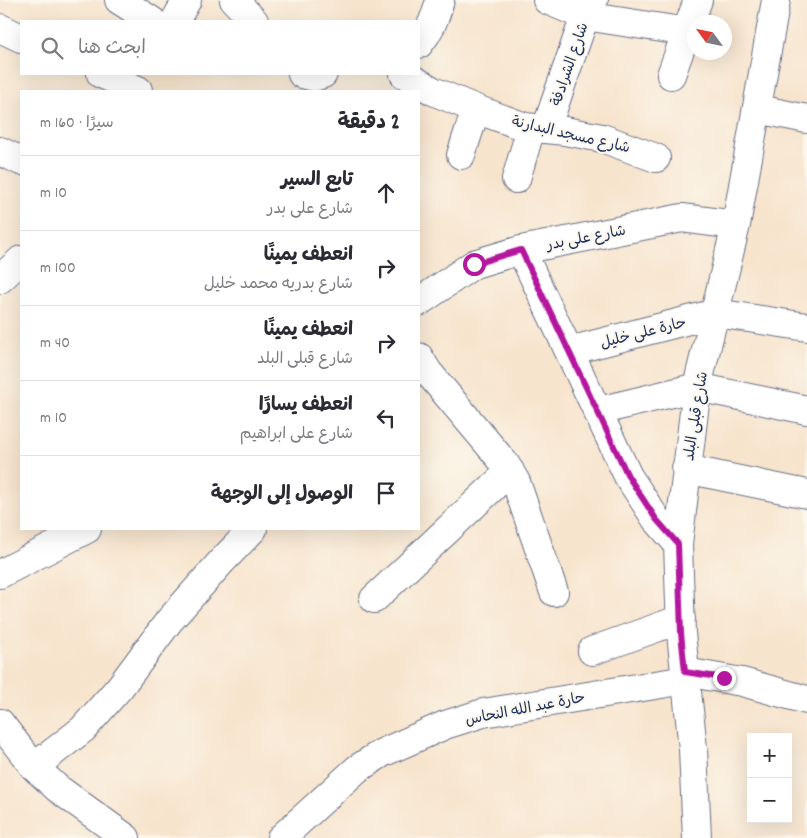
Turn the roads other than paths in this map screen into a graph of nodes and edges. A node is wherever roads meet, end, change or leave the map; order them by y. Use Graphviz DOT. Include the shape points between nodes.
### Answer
graph roads {
  1 [pos="119,0"];
  2 [pos="187,0"];
  3 [pos="234,0"];
  4 [pos="440,0"];
  5 [pos="547,0"];
  6 [pos="698,0"];
  7 [pos="776,0"];
  8 [pos="590,8"];
  9 [pos="694,15"];
  10 [pos="150,20"];
  11 [pos="176,20"];
  12 [pos="253,20"];
  13 [pos="0,28"];
  14 [pos="687,31"];
  15 [pos="20,38"];
  16 [pos="687,39"];
  17 [pos="420,43"];
  18 [pos="105,75"];
  19 [pos="306,75"];
  20 [pos="320,75"];
  21 [pos="406,75"];
  22 [pos="671,75"];
  23 [pos="141,85"];
  24 [pos="476,109"];
  25 [pos="758,109"];
  26 [pos="807,119"];
  27 [pos="538,129"];
  28 [pos="0,150"];
  29 [pos="461,155"];
  30 [pos="656,158"];
  31 [pos="20,160"];
  32 [pos="516,179"];
  33 [pos="736,225"];
  34 [pos="521,250"];
  35 [pos="20,261"];
  36 [pos="0,279"];
  37 [pos="420,301"];
  38 [pos="716,313"];
  39 [pos="807,327"];
  40 [pos="569,351"];
  41 [pos="420,359"];
  42 [pos="697,387"];
  43 [pos="807,410"];
  44 [pos="598,411"];
  45 [pos="686,469"];
  46 [pos="510,471"];
  47 [pos="807,494"];
  48 [pos="85,530"];
  49 [pos="252,530"];
  50 [pos="678,544"];
  51 [pos="0,574"];
  52 [pos="554,592"];
  53 [pos="374,599"];
  54 [pos="680,619"];
  55 [pos="592,652"];
  56 [pos="685,676"];
  57 [pos="807,700"];
  58 [pos="0,723"];
  59 [pos="34,766"];
  60 [pos="126,838"];
  61 [pos="281,838"];
  62 [pos="697,838"];
  1 -- 10 [label="street"];
  2 -- 11 [label="street"];
  3 -- 12 [label="street"];
  4 -- 17 [label="street" via="430,29"];
  5 -- 8 [label="street"];
  6 -- 9 [label="street"];
  7 -- 25 [label="street, شارع قبلى البلد"];
  8 -- 14 [label="street"];
  8 -- 27 [label="street, شارع الشرادفة"];
  13 -- 15 [label="street"];
  16 -- 22 [label="street"];
  18 -- 23 [label="street"];
  19 -- 20 [label="street"];
  21 -- 24 [label="street, شارع مسجد البدارنة" via="433,91"];
  24 -- 27 [label="street, شارع مسجد البدارنة"];
  24 -- 29 [label="street"];
  25 -- 26 [label="street"];
  25 -- 33 [label="street, شارع قبلى البلد"];
  27 -- 30 [label="street, شارع مسجد البدارنة" via="602,138"];
  27 -- 32 [label="street, شارع الشرادفة"];
  28 -- 31 [label="street"];
  33 -- 34 [label="street, شارع على بدر" via="682,218"];
  33 -- 38 [label="street, شارع قبلى البلد"];
  34 -- 37 [label="street, شارع على بدر" via="474,264"];
  34 -- 40 [label="street"];
  35 -- 36 [label="street"];
  38 -- 39 [label="street"];
  38 -- 40 [label="street, حارة على خليل"];
  38 -- 42 [label="street, شارع قبلى البلد"];
  40 -- 44 [label="street"];
  41 -- 46 [label="street"];
  42 -- 43 [label="street"];
  42 -- 44 [label="street"];
  42 -- 45 [label="street, شارع قبلى البلد"];
  44 -- 50 [label="street" via="628,476 656,519"];
  45 -- 47 [label="street"];
  45 -- 50 [label="street, شارع قبلى البلد"];
  46 -- 52 [label="street"];
  46 -- 53 [label="street"];
  48 -- 51 [label="street"];
  49 -- 59 [label="street" via="169,621 120,687 83,728"];
  50 -- 54 [label="street, شارع قبلى البلد"];
  54 -- 55 [label="street"];
  54 -- 56 [label="street, شارع قبلى البلد"];
  56 -- 57 [label="street, حارة عبد الله النحاس" via="742,682"];
  56 -- 61 [label="street, حارة عبد الله النحاس" via="445,724 382,753 357,769"];
  56 -- 62 [label="street, شارع قبلى البلد" via="693,749"];
  58 -- 59 [label="street"];
  59 -- 60 [label="street" via="57,788"];
}
